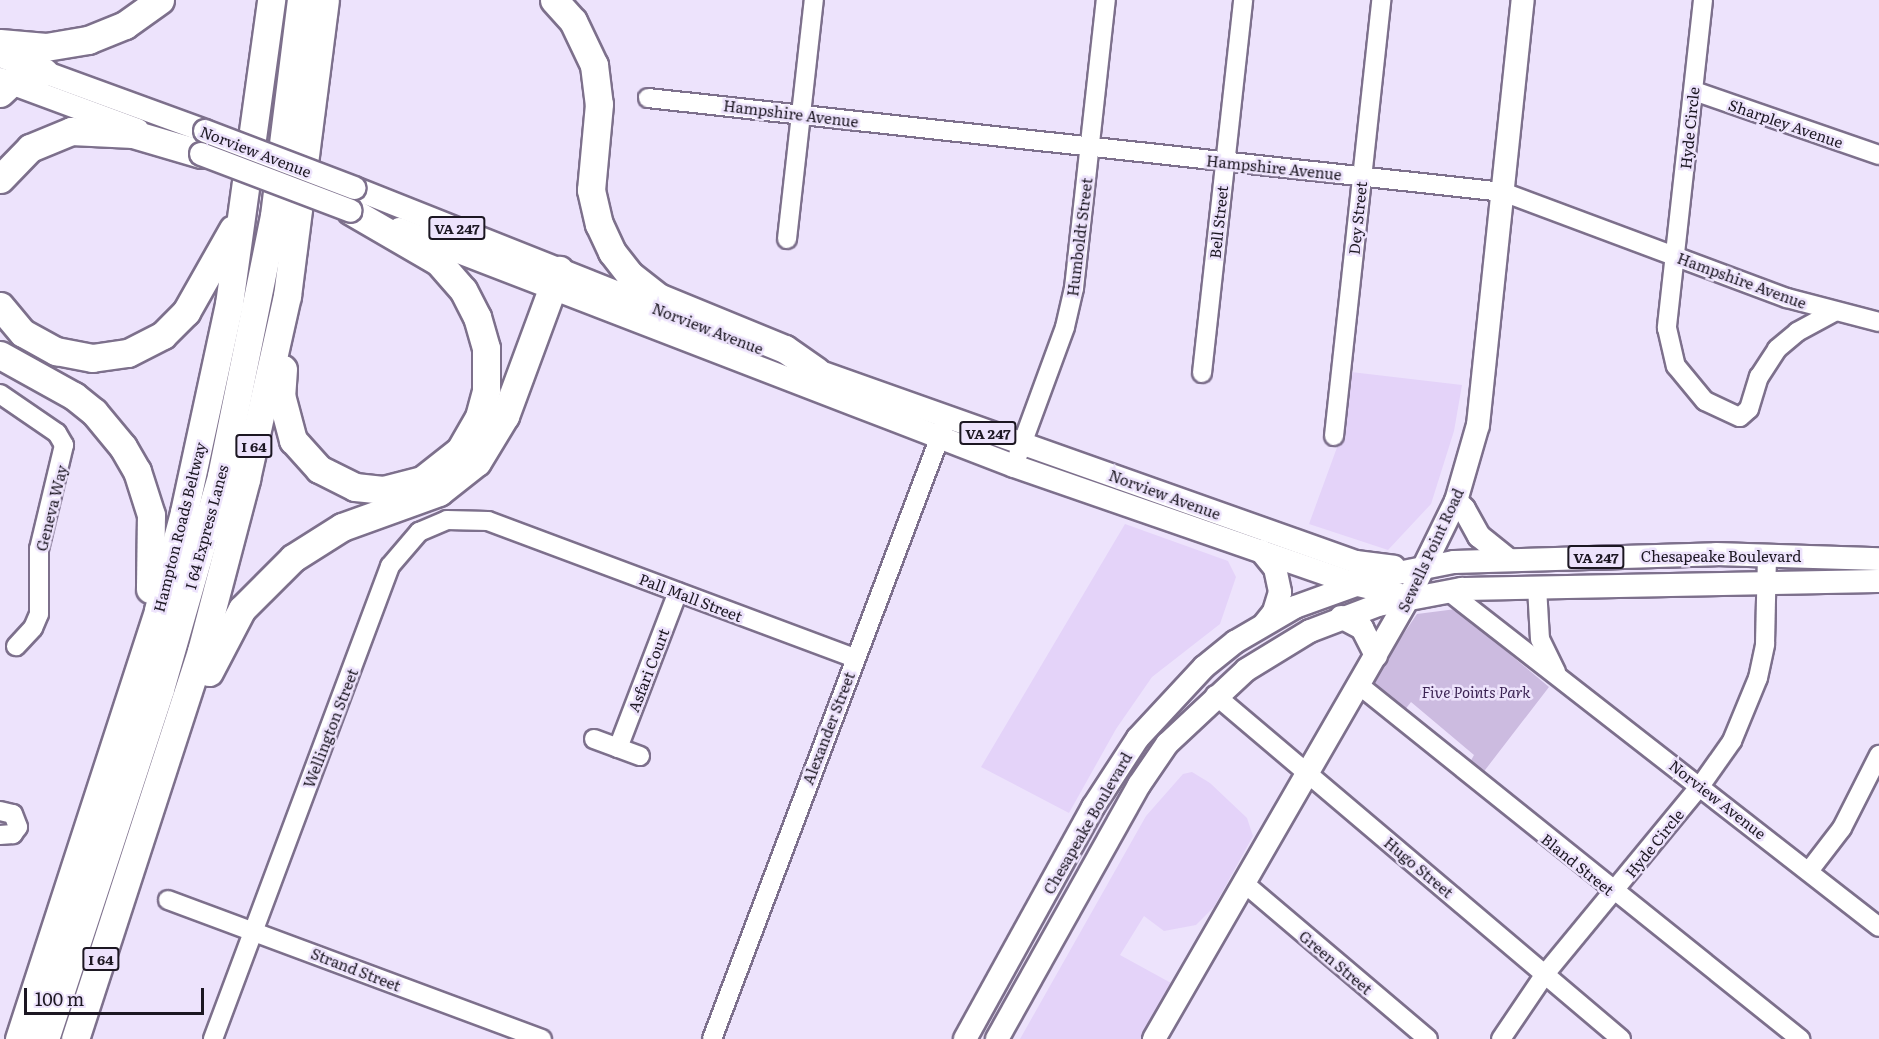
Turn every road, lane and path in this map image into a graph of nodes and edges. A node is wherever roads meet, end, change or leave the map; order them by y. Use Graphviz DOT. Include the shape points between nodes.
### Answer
graph roads {
  1 [pos="160,0"];
  2 [pos="272,0"];
  3 [pos="301,0"];
  4 [pos="325,0"];
  5 [pos="554,0"];
  6 [pos="814,0"];
  7 [pos="1106,0"];
  8 [pos="1243,0"];
  9 [pos="1381,0"];
  10 [pos="1523,0"];
  11 [pos="1703,0"];
  12 [pos="0,43"];
  13 [pos="0,56"];
  14 [pos="44,72"];
  15 [pos="3,85"];
  16 [pos="1694,91"];
  17 [pos="648,98"];
  18 [pos="801,114"];
  19 [pos="203,143"];
  20 [pos="1089,146"];
  21 [pos="1879,155"];
  22 [pos="1225,161"];
  23 [pos="1361,177"];
  24 [pos="0,179"];
  25 [pos="1503,192"];
  26 [pos="352,199"];
  27 [pos="246,204"];
  28 [pos="787,239"];
  29 [pos="1675,256"];
  30 [pos="556,279"];
  31 [pos="287,296"];
  32 [pos="0,306"];
  33 [pos="1834,312"];
  34 [pos="1879,322"];
  35 [pos="0,355"];
  36 [pos="816,371"];
  37 [pos="1202,373"];
  38 [pos="0,394"];
  39 [pos="943,428"];
  40 [pos="1334,436"];
  41 [pos="1018,455"];
  42 [pos="1456,501"];
  43 [pos="528,536"];
  44 [pos="1879,548"];
  45 [pos="1261,551"];
  46 [pos="1767,555"];
  47 [pos="1805,556"];
  48 [pos="1879,558"];
  49 [pos="1509,560"];
  50 [pos="1425,565"];
  51 [pos="1879,581"];
  52 [pos="1768,583"];
  53 [pos="1354,584"];
  54 [pos="1538,587"];
  55 [pos="1448,591"];
  56 [pos="678,592"];
  57 [pos="1410,597"];
  58 [pos="1341,617"];
  59 [pos="1264,624"];
  60 [pos="15,646"];
  61 [pos="144,656"];
  62 [pos="1376,656"];
  63 [pos="854,658"];
  64 [pos="1556,672"];
  65 [pos="1359,685"];
  66 [pos="1215,695"];
  67 [pos="594,739"];
  68 [pos="618,748"];
  69 [pos="1879,755"];
  70 [pos="640,756"];
  71 [pos="1114,772"];
  72 [pos="1307,774"];
  73 [pos="1138,785"];
  74 [pos="1701,785"];
  75 [pos="0,811"];
  76 [pos="0,835"];
  77 [pos="1809,871"];
  78 [pos="127,880"];
  79 [pos="1244,883"];
  80 [pos="1614,892"];
  81 [pos="168,900"];
  82 [pos="1879,927"];
  83 [pos="254,930"];
  84 [pos="1545,974"];
  85 [pos="20,1039"];
  86 [pos="45,1039"];
  87 [pos="75,1039"];
  88 [pos="213,1039"];
  89 [pos="542,1039"];
  90 [pos="712,1039"];
  91 [pos="965,1039"];
  92 [pos="998,1039"];
  93 [pos="1154,1039"];
  94 [pos="1428,1039"];
  95 [pos="1501,1039"];
  96 [pos="1622,1039"];
  97 [pos="1800,1039"];
  1 -- 12 [label="highway" via="125,25 88,40 46,46"];
  2 -- 27 [label="highway, Hampton Roads Beltway"];
  3 -- 86 [label="highway, I 64 Express Lanes" via="274,216 221,476 160,689"];
  4 -- 31 [label="highway, I 64"];
  5 -- 36 [label="highway" via="573,21 594,64 599,104 591,190 599,224 612,252 630,275 658,297 785,349"];
  6 -- 18 [label="street"];
  7 -- 20 [label="street, Humboldt Street"];
  8 -- 22 [label="street, Bell Street"];
  9 -- 23 [label="street, Dey Street"];
  10 -- 25 [label="main road, Sewells Point Road"];
  11 -- 16 [label="street, Hyde Circle"];
  13 -- 14 [label="main road, Norview Avenue / VA 247"];
  14 -- 15 [label="highway"];
  14 -- 19 [label="main road, Norview Avenue / VA 247"];
  15 -- 19 [label="main road, Norview Avenue / VA 247"];
  16 -- 21 [label="street, Sharpley Avenue"];
  16 -- 29 [label="street, Hyde Circle"];
  17 -- 18 [label="street, Hampshire Avenue"];
  18 -- 20 [label="street, Hampshire Avenue"];
  18 -- 28 [label="street"];
  19 -- 24 [label="highway" via="71,131 30,148"];
  19 -- 26 [label="main road, Norview Avenue / VA 247, bridge"];
  20 -- 22 [label="street, Hampshire Avenue"];
  20 -- 41 [label="street, Humboldt Street" via="1068,315"];
  22 -- 23 [label="street, Hampshire Avenue"];
  22 -- 37 [label="street, Bell Street"];
  23 -- 25 [label="street, Hampshire Avenue"];
  23 -- 40 [label="street, Dey Street"];
  25 -- 29 [label="street, Hampshire Avenue"];
  25 -- 42 [label="main road, Sewells Point Road" via="1478,425"];
  26 -- 30 [label="main road, Norview Avenue / VA 247"];
  26 -- 31 [label="highway" via="439,262 455,277 477,316 486,348 486,390 473,429 452,459 422,480 382,490 341,483 309,461 287,428 280,395 286,353"];
  27 -- 32 [label="highway" via="186,312 162,334 128,353 92,358 56,351 23,333"];
  27 -- 61 [label="highway, Hampton Roads Beltway" via="211,397"];
  29 -- 33 [label="street, Hampshire Avenue"];
  29 -- 33 [label="street, Hyde Circle" via="1667,328 1676,366 1705,401 1734,417 1749,409 1759,377 1777,349 1797,332"];
  30 -- 36 [label="main road, Norview Avenue / VA 247"];
  30 -- 39 [label="main road, Norview Avenue / VA 247"];
  30 -- 78 [label="highway" via="505,416 487,448 467,472 439,492 362,519 316,542 278,571 242,609 217,652 179,760"];
  31 -- 78 [label="highway, I 64" via="223,573"];
  33 -- 34 [label="street, Hampshire Avenue"];
  35 -- 61 [label="highway" via="94,412 123,447 136,471 153,524"];
  36 -- 39 [label="main road, Norview Avenue / VA 247"];
  38 -- 60 [label="street, Geneva Way" via="57,433 64,445 39,549 39,614 33,628"];
  39 -- 41 [label="main road, Norview Avenue / VA 247"];
  39 -- 63 [label="street, Alexander Street"];
  41 -- 45 [label="main road, Norview Avenue / VA 247"];
  41 -- 50 [label="main road, Norview Avenue / VA 247" via="1356,562 1376,567"];
  42 -- 49 [label="main road" via="1479,536"];
  42 -- 50 [label="main road, Sewells Point Road"];
  43 -- 56 [label="street, Pall Mall Street"];
  43 -- 83 [label="street, Wellington Street" via="488,521 447,520 419,532 398,553"];
  44 -- 47 [label="street"];
  45 -- 53 [label="main road, Norview Avenue / VA 247"];
  45 -- 59 [label="main road" via="1275,568 1280,592 1274,612"];
  46 -- 47 [label="main road, Chesapeake Boulevard / VA 247"];
  46 -- 49 [label="main road, Chesapeake Boulevard / VA 247"];
  46 -- 52 [label="street, Hyde Circle"];
  47 -- 48 [label="main road, Chesapeake Boulevard / VA 247"];
  49 -- 50 [label="main road, Chesapeake Boulevard / VA 247"];
  50 -- 53 [label="main road, Chesapeake Boulevard"];
  50 -- 57 [label="main road, Sewells Point Road"];
  51 -- 52 [label="main road, Chesapeake Boulevard / VA 247"];
  52 -- 54 [label="main road, Chesapeake Boulevard / VA 247"];
  52 -- 74 [label="street, Hyde Circle" via="1767,624 1758,678 1732,741"];
  53 -- 57 [label="main road, Norview Avenue / VA 247"];
  53 -- 59 [label="main road, Chesapeake Boulevard"];
  54 -- 55 [label="main road, Chesapeake Boulevard / VA 247"];
  54 -- 64 [label="street, Norview Avenue" via="1540,639"];
  55 -- 57 [label="main road, Chesapeake Boulevard / VA 247"];
  55 -- 64 [label="street, Norview Avenue" via="1537,662"];
  56 -- 63 [label="street, Pall Mall Street"];
  56 -- 68 [label="street, Asfari Court"];
  57 -- 58 [label="main road, Chesapeake Boulevard"];
  57 -- 62 [label="main road, Sewells Point Road"];
  58 -- 62 [label="main road" via="1362,628"];
  58 -- 66 [label="main road, Chesapeake Boulevard" via="1274,650"];
  59 -- 71 [label="main road, Chesapeake Boulevard" via="1185,684"];
  61 -- 85 [label="highway, Hampton Roads Beltway"];
  62 -- 65 [label="main road, Sewells Point Road"];
  63 -- 90 [label="street, Alexander Street"];
  64 -- 74 [label="street, Norview Avenue"];
  65 -- 72 [label="main road, Sewells Point Road"];
  65 -- 80 [label="street, Bland Street"];
  66 -- 72 [label="street, Hugo Street"];
  66 -- 73 [label="main road, Chesapeake Boulevard" via="1167,744"];
  67 -- 68 [label="street"];
  68 -- 70 [label="street"];
  69 -- 77 [label="street" via="1842,828"];
  71 -- 73 [label="main road"];
  71 -- 91 [label="main road, Chesapeake Boulevard"];
  72 -- 79 [label="main road, Sewells Point Road"];
  72 -- 84 [label="street, Hugo Street"];
  73 -- 92 [label="main road, Chesapeake Boulevard"];
  74 -- 77 [label="street, Norview Avenue"];
  74 -- 80 [label="street, Hyde Circle"];
  75 -- 76 [label="street" via="13,814 18,827 13,834"];
  77 -- 82 [label="street, Norview Avenue"];
  78 -- 87 [label="highway, I 64"];
  79 -- 93 [label="main road, Sewells Point Road"];
  79 -- 94 [label="street, Green Street"];
  80 -- 84 [label="street, Hyde Circle"];
  80 -- 97 [label="street, Bland Street"];
  81 -- 83 [label="street, Strand Street"];
  83 -- 88 [label="street, Wellington Street"];
  83 -- 89 [label="street, Strand Street"];
  84 -- 95 [label="street, Hyde Circle"];
  84 -- 96 [label="street, Hugo Street"];
}
